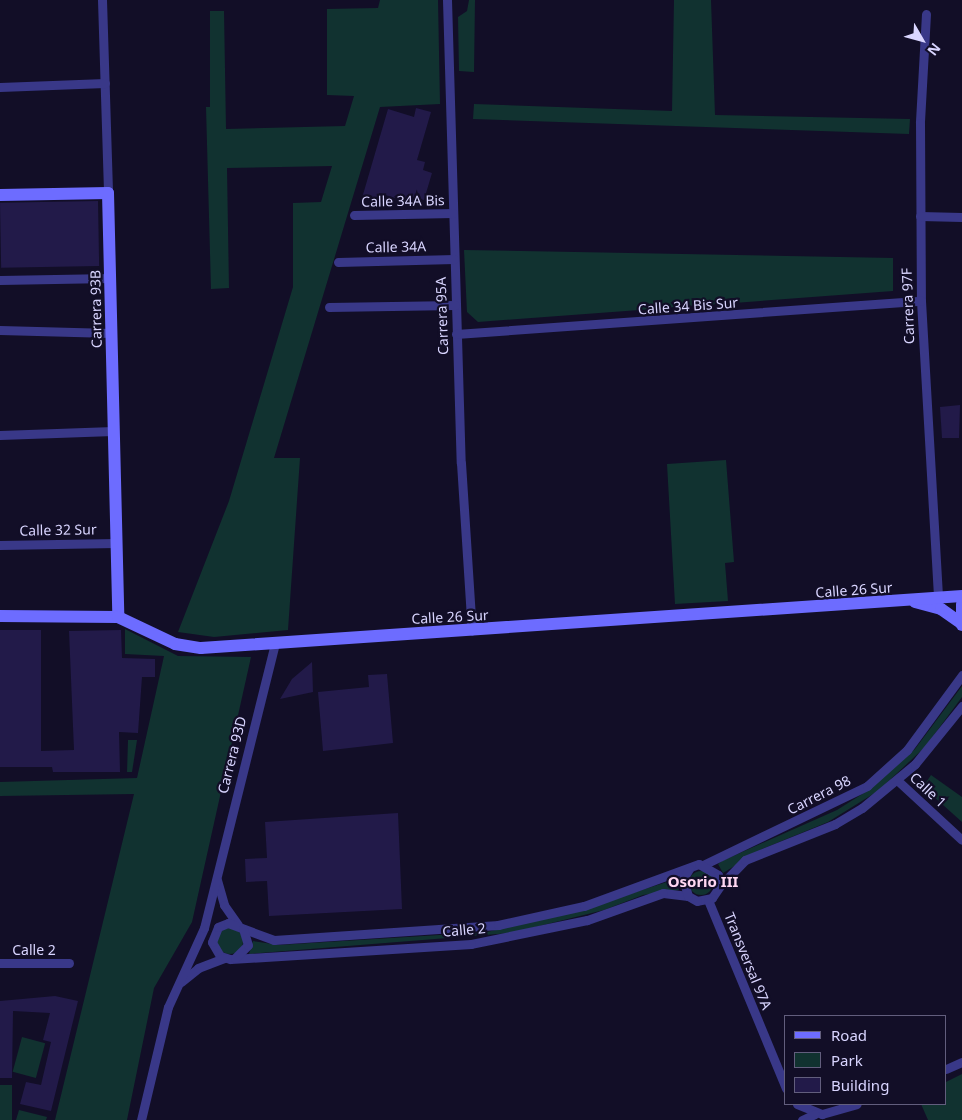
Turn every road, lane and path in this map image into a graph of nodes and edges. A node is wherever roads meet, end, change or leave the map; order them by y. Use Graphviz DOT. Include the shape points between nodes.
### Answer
graph roads {
  1 [pos="102,0"];
  2 [pos="447,0"];
  3 [pos="926,14"];
  4 [pos="105,83"];
  5 [pos="0,86"];
  6 [pos="108,193"];
  7 [pos="0,196"];
  8 [pos="453,213"];
  9 [pos="354,215"];
  10 [pos="920,216"];
  11 [pos="962,217"];
  12 [pos="454,259"];
  13 [pos="338,262"];
  14 [pos="110,278"];
  15 [pos="0,280"];
  16 [pos="921,301"];
  17 [pos="455,305"];
  18 [pos="329,308"];
  19 [pos="0,330"];
  20 [pos="111,333"];
  21 [pos="456,334"];
  22 [pos="114,431"];
  23 [pos="0,435"];
  24 [pos="116,543"];
  25 [pos="0,545"];
  26 [pos="938,596"];
  27 [pos="962,596"];
  28 [pos="908,601"];
  29 [pos="962,604"];
  30 [pos="0,616"];
  31 [pos="118,617"];
  32 [pos="962,624"];
  33 [pos="472,631"];
  34 [pos="275,643"];
  35 [pos="962,675"];
  36 [pos="962,706"];
  37 [pos="897,780"];
  38 [pos="962,840"];
  39 [pos="706,864"];
  40 [pos="689,869"];
  41 [pos="216,875"];
  42 [pos="720,886"];
  43 [pos="688,896"];
  44 [pos="708,900"];
  45 [pos="206,918"];
  46 [pos="240,926"];
  47 [pos="218,927"];
  48 [pos="208,934"];
  49 [pos="199,942"];
  50 [pos="213,947"];
  51 [pos="224,958"];
  52 [pos="235,958"];
  53 [pos="0,963"];
  54 [pos="69,963"];
  55 [pos="177,986"];
  56 [pos="962,1062"];
  57 [pos="947,1069"];
  58 [pos="784,1083"];
  59 [pos="853,1105"];
  60 [pos="800,1107"];
  61 [pos="815,1114"];
  62 [pos="141,1120"];
  63 [pos="802,1120"];
  1 -- 4 [label="street, Carrera 93B"];
  2 -- 8 [label="street, Carrera 95A"];
  3 -- 10 [label="street, Carrera 97F"];
  4 -- 5 [label="street"];
  4 -- 6 [label="street, Carrera 93B"];
  6 -- 7 [label="street"];
  6 -- 14 [label="street, Carrera 93B"];
  8 -- 9 [label="street, Calle 34A Bis"];
  8 -- 12 [label="street, Carrera 95A"];
  10 -- 11 [label="street"];
  10 -- 16 [label="street, Carrera 97F"];
  12 -- 13 [label="street, Calle 34A"];
  12 -- 17 [label="street, Carrera 95A"];
  14 -- 15 [label="street"];
  14 -- 20 [label="street, Carrera 93B"];
  16 -- 21 [label="street, Calle 34 Bis Sur"];
  16 -- 26 [label="street, Carrera 97F"];
  17 -- 18 [label="street"];
  17 -- 21 [label="street, Carrera 95A"];
  19 -- 20 [label="street"];
  20 -- 22 [label="street, Carrera 93B"];
  21 -- 33 [label="street, Carrera 95A"];
  22 -- 23 [label="street"];
  22 -- 24 [label="street, Carrera 93B"];
  24 -- 25 [label="street, Calle 32 Sur"];
  24 -- 31 [label="street, Carrera 93B"];
  26 -- 27 [label="street, Calle 26 Sur"];
  26 -- 28 [label="street, Calle 26 Sur"];
  28 -- 32 [label="street, Calle 26 Sur" via="941,609"];
  28 -- 33 [label="street, Calle 26 Sur"];
  29 -- 32 [label="street"];
  30 -- 31 [label="street, Calle 26 Sur"];
  31 -- 34 [label="street, Calle 26 Sur" via="183,647"];
  33 -- 34 [label="street, Calle 26 Sur"];
  34 -- 41 [label="street, Carrera 93D"];
  35 -- 39 [label="street, Carrera 98" via="907,750 867,786"];
  36 -- 37 [label="street"];
  37 -- 38 [label="street, Calle 1"];
  37 -- 42 [label="street" via="835,824 745,860"];
  39 -- 40 [label="street"];
  39 -- 42 [label="street" via="718,875"];
  40 -- 43 [label="street" via="682,885"];
  40 -- 46 [label="street, Calle 2" via="584,906 475,929 274,940"];
  41 -- 45 [label="street, Carrera 93D"];
  41 -- 46 [label="street, Carrera 93D" via="224,906"];
  42 -- 44 [label="street"];
  43 -- 44 [label="street"];
  43 -- 52 [label="street, Calle 2" via="663,893 588,920 495,941"];
  44 -- 58 [label="street, Transversal 97A"];
  45 -- 48 [label="street, Carrera 93D"];
  45 -- 49 [label="street, Carrera 93D"];
  46 -- 47 [label="street"];
  46 -- 52 [label="street" via="248,945"];
  47 -- 48 [label="street, Carrera 93D"];
  47 -- 50 [label="street"];
  48 -- 49 [label="street, Carrera 93D"];
  48 -- 50 [label="street, Carrera 93D"];
  49 -- 55 [label="street, Carrera 93D"];
  50 -- 51 [label="street"];
  51 -- 52 [label="street"];
  51 -- 55 [label="street, Carrera 93D" via="198,968"];
  53 -- 54 [label="street, Calle 2"];
  55 -- 62 [label="street, Carrera 93D" via="168,1007"];
  56 -- 57 [label="street"];
  59 -- 61 [label="street"];
  60 -- 61 [label="street"];
  61 -- 63 [label="street"];
}
